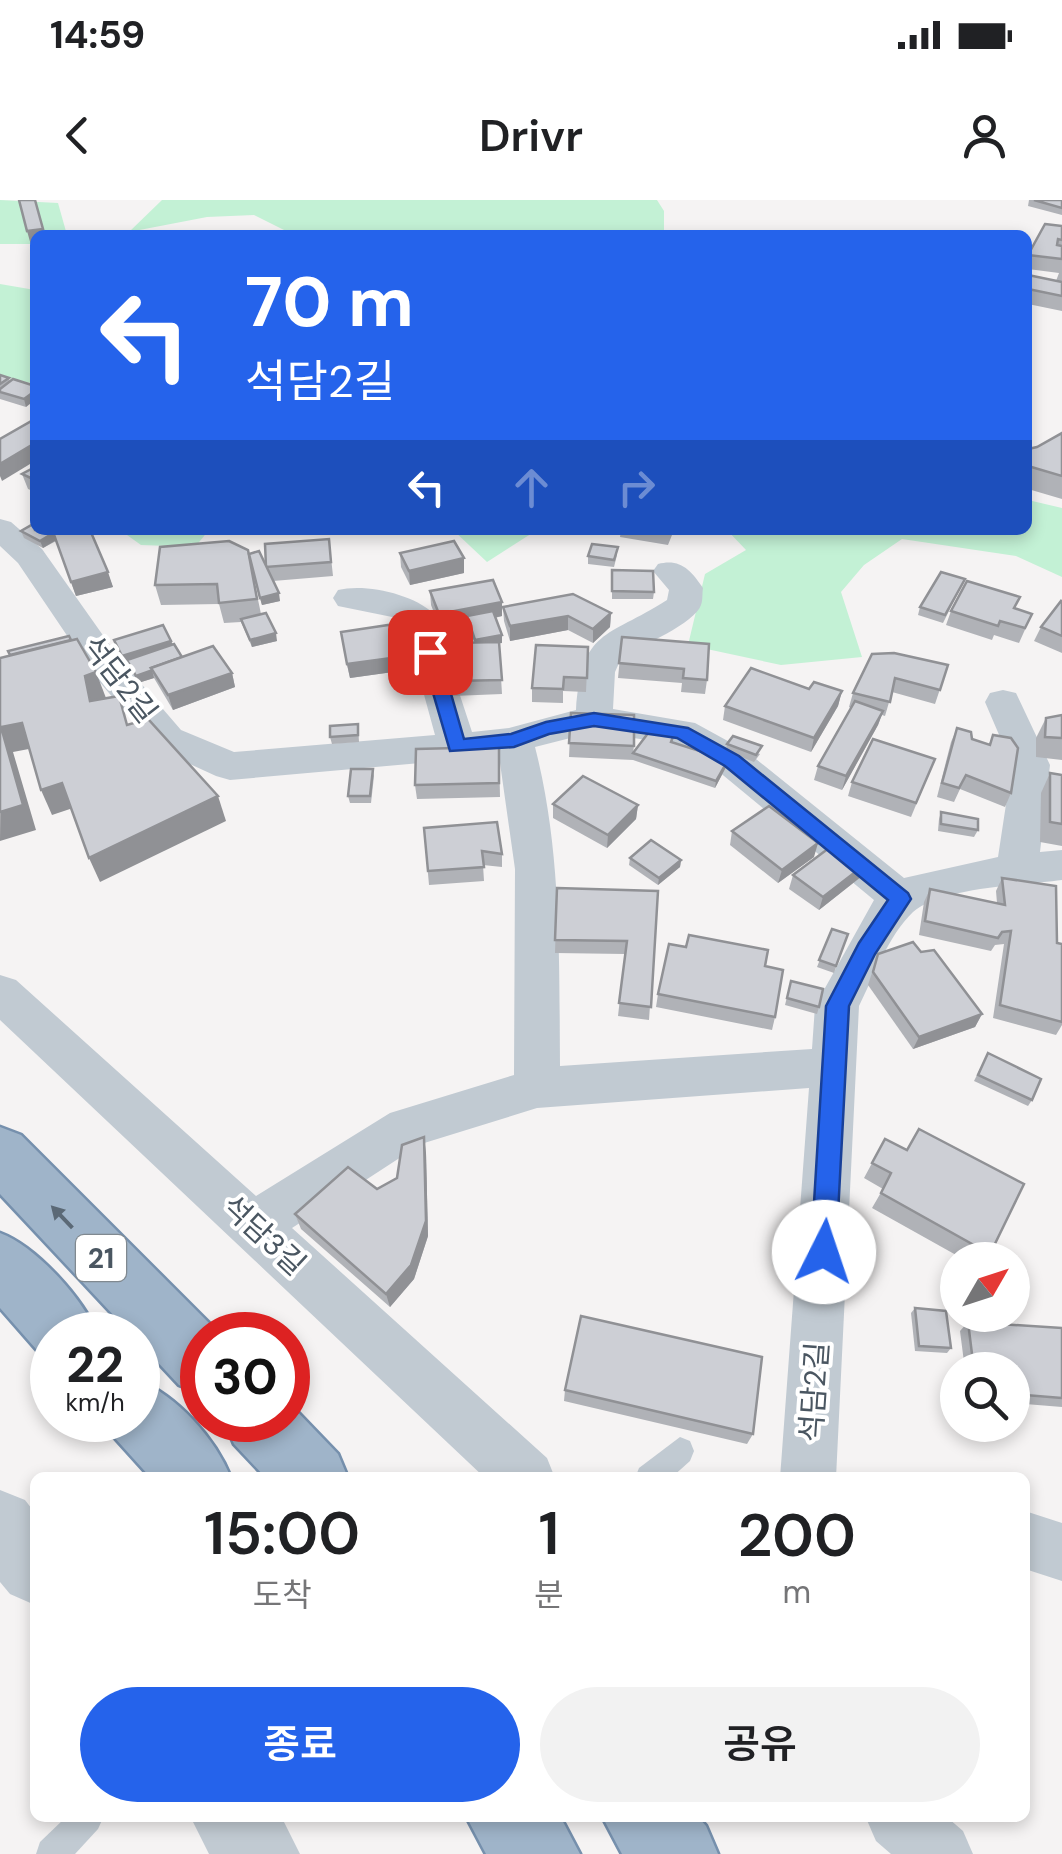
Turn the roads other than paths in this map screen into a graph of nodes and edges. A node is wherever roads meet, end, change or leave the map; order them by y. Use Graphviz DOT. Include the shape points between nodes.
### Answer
graph roads {
  1 [pos="0,529"];
  2 [pos="670,571"];
  3 [pos="350,598"];
  4 [pos="1004,702"];
  5 [pos="594,719"];
  6 [pos="514,740"];
  7 [pos="457,746"];
  8 [pos="1040,867"];
  9 [pos="900,899"];
  10 [pos="0,993"];
  11 [pos="836,1067"];
  12 [pos="537,1088"];
  13 [pos="0,1153"];
  14 [pos="254,1226"];
  15 [pos="0,1262"];
  16 [pos="45,1312"];
  17 [pos="180,1339"];
  18 [pos="160,1438"];
  19 [pos="279,1442"];
  20 [pos="680,1451"];
  21 [pos="191,1472"];
  22 [pos="308,1472"];
  23 [pos="520,1472"];
  24 [pos="656,1472"];
  25 [pos="814,1472"];
  26 [pos="0,1525"];
  27 [pos="1030,1542"];
  28 [pos="1062,1552"];
  29 [pos="30,1564"];
  30 [pos="83,1822"];
  31 [pos="234,1822"];
  32 [pos="511,1822"];
  33 [pos="647,1822"];
  34 [pos="904,1822"];
  35 [pos="52,1854"];
  36 [pos="260,1854"];
  37 [pos="540,1854"];
  38 [pos="678,1854"];
  39 [pos="940,1854"];
  1 -- 7 [label="street, 석담2길" via="30,556 106,666 168,739 230,766"];
  2 -- 5 [label="street" via="686,588 684,605 610,647 597,672"];
  3 -- 7 [label="street" via="408,609 421,621"];
  4 -- 8 [label="street" via="1031,765"];
  5 -- 6 [label="street, 석담2길"];
  5 -- 9 [label="street, 석담2길" via="682,732 732,761"];
  6 -- 7 [label="street, 석담2길"];
  6 -- 12 [label="street" via="526,783 535,895"];
  8 -- 9 [label="street" via="959,880"];
  9 -- 11 [label="street, 석담2길" via="838,1006"];
  10 -- 14 [label="street, 석담3길"];
  11 -- 12 [label="street"];
  11 -- 25 [label="street, 석담2길"];
  12 -- 14 [label="street" via="407,1128"];
  17 -- 13 [label="highway, 21, one-way"];
  14 -- 23 [label="street, 석담3길"];
  15 -- 16 [label="highway, 21"];
  18 -- 21 [label="highway"];
  19 -- 22 [label="highway"];
  20 -- 24 [label="lane"];
  26 -- 29 [label="street"];
  27 -- 28 [label="street"];
  30 -- 35 [label="lane"];
  31 -- 36 [label="street"];
  32 -- 37 [label="highway"];
  33 -- 38 [label="highway"];
  34 -- 39 [label="street"];
}
